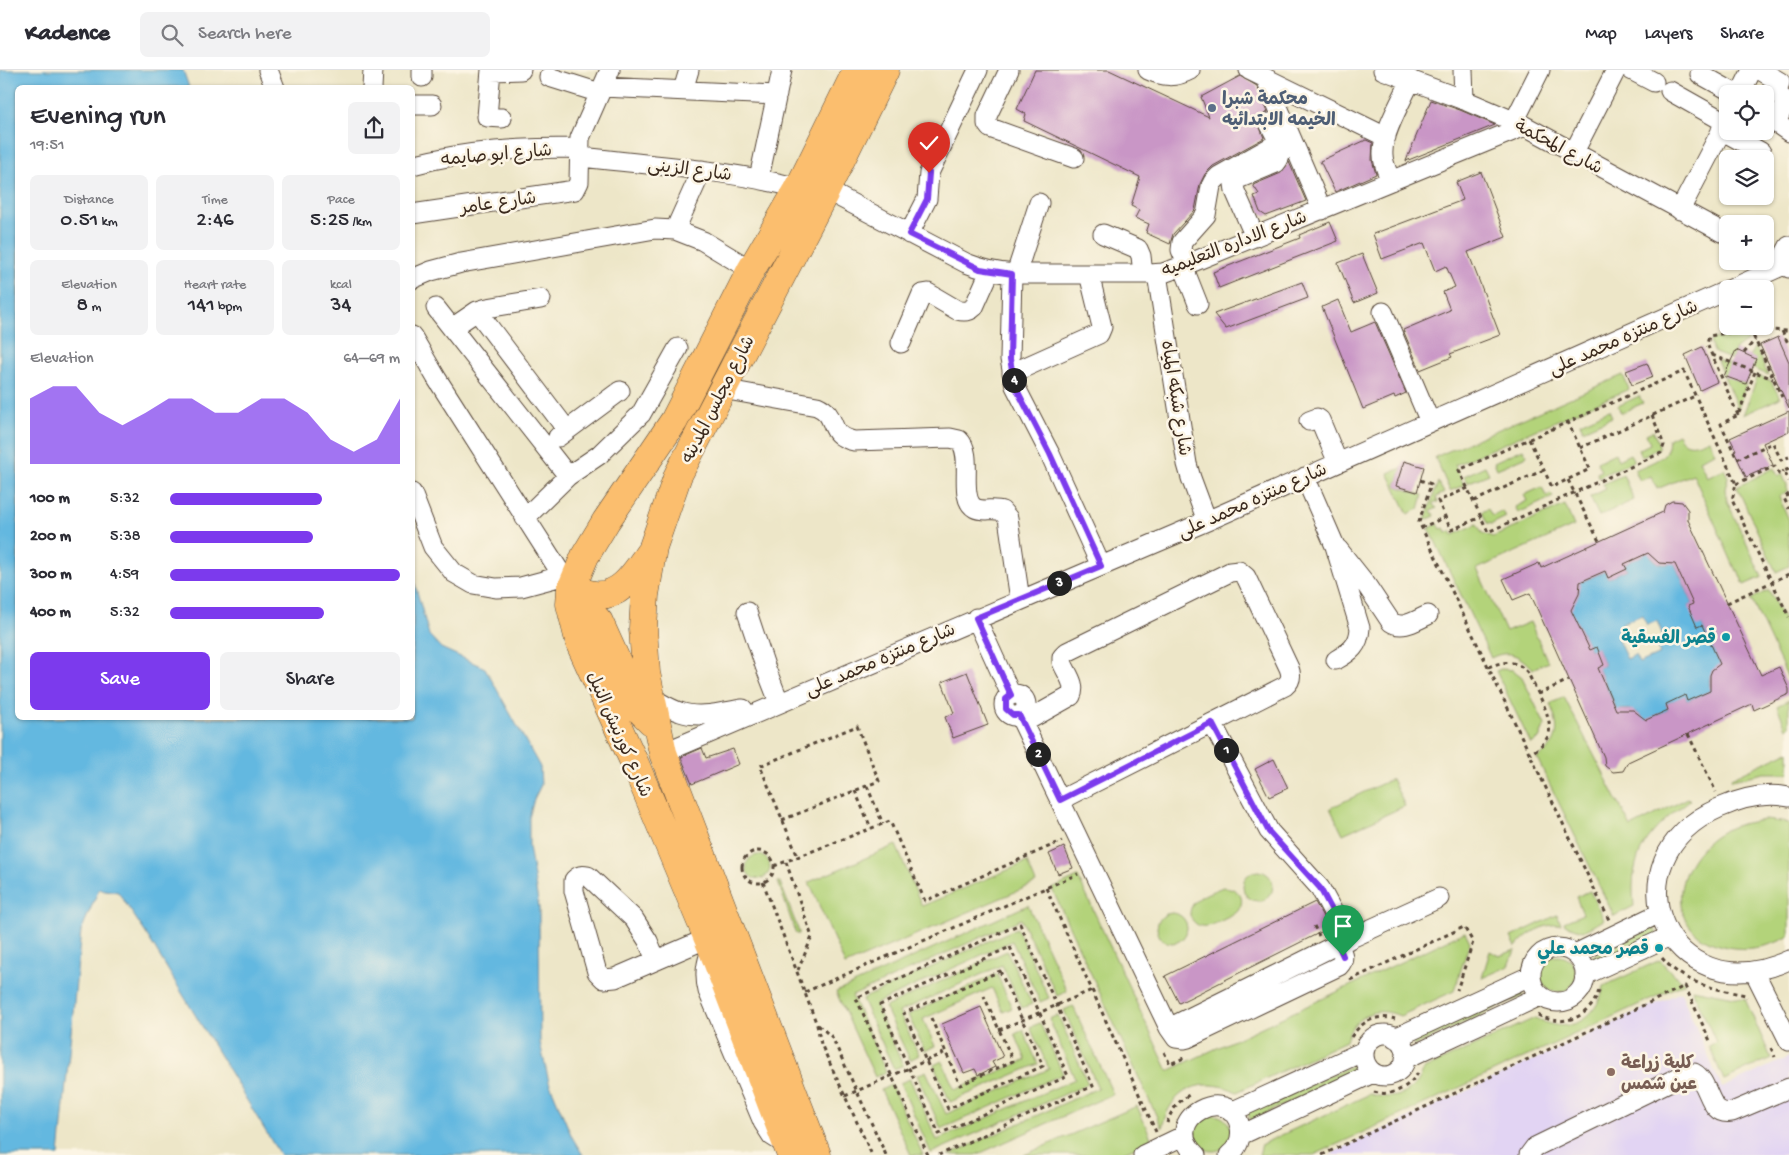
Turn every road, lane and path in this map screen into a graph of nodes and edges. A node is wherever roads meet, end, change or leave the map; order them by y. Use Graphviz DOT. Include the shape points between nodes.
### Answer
graph roads {
  1 [pos="268,70"];
  2 [pos="373,70"];
  3 [pos="521,70"];
  4 [pos="690,70"];
  5 [pos="782,70"];
  6 [pos="857,70"];
  7 [pos="885,70"];
  8 [pos="978,70"];
  9 [pos="1009,70"];
  10 [pos="1148,70"];
  11 [pos="1190,70"];
  12 [pos="1248,70"];
  13 [pos="1383,70"];
  14 [pos="1463,70"];
  15 [pos="1540,70"];
  16 [pos="1616,70"];
  17 [pos="1631,70"];
  18 [pos="1752,70"];
  19 [pos="1760,70"];
  20 [pos="491,71"];
  21 [pos="1700,74"];
  22 [pos="549,78"];
  23 [pos="1266,79"];
  24 [pos="1411,80"];
  25 [pos="604,83"];
  26 [pos="274,85"];
  27 [pos="372,85"];
  28 [pos="1721,85"];
  29 [pos="1743,85"];
  30 [pos="683,90"];
  31 [pos="777,95"];
  32 [pos="1464,100"];
  33 [pos="415,105"];
  34 [pos="432,105"];
  35 [pos="498,106"];
  36 [pos="1719,120"];
  37 [pos="1269,122"];
  38 [pos="1519,124"];
  39 [pos="1789,132"];
  40 [pos="1719,135"];
  41 [pos="1386,137"];
  42 [pos="1746,140"];
  43 [pos="1278,143"];
  44 [pos="1759,150"];
  45 [pos="580,152"];
  46 [pos="1573,154"];
  47 [pos="1074,158"];
  48 [pos="415,164"];
  49 [pos="702,170"];
  50 [pos="759,178"];
  51 [pos="1391,181"];
  52 [pos="799,188"];
  53 [pos="826,190"];
  54 [pos="1039,204"];
  55 [pos="1322,210"];
  56 [pos="1680,210"];
  57 [pos="415,214"];
  58 [pos="675,230"];
  59 [pos="1719,230"];
  60 [pos="909,234"];
  61 [pos="1103,234"];
  62 [pos="1255,237"];
  63 [pos="1789,246"];
  64 [pos="1780,263"];
  65 [pos="1185,265"];
  66 [pos="751,270"];
  67 [pos="990,271"];
  68 [pos="1014,274"];
  69 [pos="1090,274"];
  70 [pos="1150,274"];
  71 [pos="415,278"];
  72 [pos="1748,280"];
  73 [pos="1719,294"];
  74 [pos="541,299"];
  75 [pos="1198,304"];
  76 [pos="436,308"];
  77 [pos="477,311"];
  78 [pos="1384,312"];
  79 [pos="452,328"];
  80 [pos="1774,330"];
  81 [pos="1782,331"];
  82 [pos="1789,331"];
  83 [pos="1719,334"];
  84 [pos="1753,335"];
  85 [pos="1755,340"];
  86 [pos="415,341"];
  87 [pos="901,343"];
  88 [pos="1789,345"];
  89 [pos="678,348"];
  90 [pos="1744,353"];
  91 [pos="1712,355"];
  92 [pos="1755,372"];
  93 [pos="1012,373"];
  94 [pos="1773,379"];
  95 [pos="722,389"];
  96 [pos="620,391"];
  97 [pos="1695,396"];
  98 [pos="1782,397"];
  99 [pos="1652,415"];
  100 [pos="1738,415"];
  101 [pos="1309,421"];
  102 [pos="1430,422"];
  103 [pos="1568,422"];
  104 [pos="567,430"];
  105 [pos="1529,439"];
  106 [pos="545,447"];
  107 [pos="1580,448"];
  108 [pos="1789,457"];
  109 [pos="1338,463"];
  110 [pos="1789,469"];
  111 [pos="1544,470"];
  112 [pos="1784,471"];
  113 [pos="568,476"];
  114 [pos="1305,477"];
  115 [pos="1420,480"];
  116 [pos="1568,480"];
  117 [pos="1789,482"];
  118 [pos="1736,484"];
  119 [pos="1468,488"];
  120 [pos="1575,493"];
  121 [pos="1789,494"];
  122 [pos="415,501"];
  123 [pos="1474,501"];
  124 [pos="1787,501"];
  125 [pos="1789,509"];
  126 [pos="1445,517"];
  127 [pos="1481,517"];
  128 [pos="525,518"];
  129 [pos="1207,520"];
  130 [pos="1421,528"];
  131 [pos="1599,541"];
  132 [pos="1335,546"];
  133 [pos="653,547"];
  134 [pos="1101,566"];
  135 [pos="1789,574"];
  136 [pos="1772,582"];
  137 [pos="566,583"];
  138 [pos="1020,600"];
  139 [pos="1727,603"];
  140 [pos="1380,608"];
  141 [pos="747,612"];
  142 [pos="1428,615"];
  143 [pos="1789,617"];
  144 [pos="976,618"];
  145 [pos="1358,619"];
  146 [pos="1336,660"];
  147 [pos="1488,667"];
  148 [pos="1569,680"];
  149 [pos="1538,694"];
  150 [pos="652,698"];
  151 [pos="777,703"];
  152 [pos="693,715"];
  153 [pos="1021,719"];
  154 [pos="1212,723"];
  155 [pos="706,733"];
  156 [pos="1688,734"];
  157 [pos="660,740"];
  158 [pos="1530,754"];
  159 [pos="866,786"];
  160 [pos="855,791"];
  161 [pos="1789,797"];
  162 [pos="1060,800"];
  163 [pos="1722,806"];
  164 [pos="782,820"];
  165 [pos="883,824"];
  166 [pos="871,828"];
  167 [pos="1066,839"];
  168 [pos="798,857"];
  169 [pos="786,862"];
  170 [pos="774,866"];
  171 [pos="1081,873"];
  172 [pos="763,882"];
  173 [pos="1046,888"];
  174 [pos="1439,898"];
  175 [pos="1660,913"];
  176 [pos="1616,934"];
  177 [pos="1670,936"];
  178 [pos="1343,942"];
  179 [pos="710,943"];
  180 [pos="1575,954"];
  181 [pos="1660,956"];
  182 [pos="656,960"];
  183 [pos="1789,960"];
  184 [pos="1754,970"];
  185 [pos="797,971"];
  186 [pos="1530,976"];
  187 [pos="1593,979"];
  188 [pos="1348,981"];
  189 [pos="1092,990"];
  190 [pos="805,992"];
  191 [pos="1456,993"];
  192 [pos="984,996"];
  193 [pos="1750,1004"];
  194 [pos="1056,1005"];
  195 [pos="1538,1005"];
  196 [pos="1039,1012"];
  197 [pos="931,1018"];
  198 [pos="1022,1020"];
  199 [pos="818,1025"];
  200 [pos="1398,1029"];
  201 [pos="999,1030"];
  202 [pos="1767,1039"];
  203 [pos="1789,1040"];
  204 [pos="1711,1043"];
  205 [pos="1162,1047"];
  206 [pos="1357,1047"];
  207 [pos="946,1052"];
  208 [pos="1188,1056"];
  209 [pos="1776,1057"];
  210 [pos="926,1061"];
  211 [pos="1413,1063"];
  212 [pos="909,1068"];
  213 [pos="892,1076"];
  214 [pos="1371,1082"];
  215 [pos="1789,1088"];
  216 [pos="857,1091"];
  217 [pos="1197,1091"];
  218 [pos="845,1096"];
  219 [pos="1231,1112"];
  220 [pos="1186,1135"];
  221 [pos="1241,1135"];
  222 [pos="1162,1146"];
  223 [pos="789,1150"];
  224 [pos="817,1155"];
  225 [pos="872,1155"];
  226 [pos="886,1155"];
  227 [pos="928,1155"];
  228 [pos="940,1155"];
  229 [pos="1143,1155"];
  230 [pos="1196,1155"];
  231 [pos="1230,1155"];
  232 [pos="1322,1155"];
  233 [pos="1529,1155"];
  1 -- 26 [label="street"];
  2 -- 27 [label="street"];
  3 -- 20 [label="street"];
  4 -- 30 [label="street"];
  5 -- 31 [label="street"];
  6 -- 52 [label="highway, شارع مجلس المدينه"];
  7 -- 53 [label="highway, شارع مجلس المدينه"];
  8 -- 60 [label="street" via="929,173 927,199"];
  9 -- 47 [label="street" via="987,116 987,124 990,128"];
  10 -- 11 [label="street" via="1169,76 1179,76"];
  12 -- 23 [label="street"];
  13 -- 24 [label="street, شارع المحكمة"];
  14 -- 32 [label="street"];
  15 -- 38 [label="street"];
  16 -- 46 [label="street"];
  17 -- 36 [label="street"];
  18 -- 29 [label="street"];
  19 -- 39 [label="street" via="1780,82 1777,94 1786,101 1776,123"];
  20 -- 35 [label="street"];
  21 -- 28 [label="street"];
  22 -- 25 [label="street"];
  23 -- 41 [label="street"];
  23 -- 55 [label="street"];
  24 -- 32 [label="street, شارع المحكمة"];
  24 -- 41 [label="street"];
  25 -- 30 [label="street"];
  25 -- 45 [label="street" via="583,130"];
  30 -- 31 [label="street"];
  31 -- 50 [label="street"];
  32 -- 38 [label="street, شارع المحكمة"];
  33 -- 34 [label="street"];
  37 -- 43 [label="street"];
  38 -- 46 [label="street, شارع المحكمة"];
  38 -- 51 [label="street, شارع الاداره التعليميه"];
  40 -- 56 [label="street"];
  41 -- 51 [label="street" via="1382,150 1384,166"];
  42 -- 44 [label="street"];
  43 -- 62 [label="street" via="1280,156 1276,163 1238,179 1234,184"];
  43 -- 65 [label="street" via="1213,182 1206,215 1182,242"];
  45 -- 48 [label="street, شارع ابو صايمه" via="528,148"];
  45 -- 49 [label="street, شارع الزينى"];
  45 -- 57 [label="street, شارع عامر" via="579,182 571,192"];
  46 -- 56 [label="street, شارع المحكمة"];
  49 -- 50 [label="street, شارع الزينى"];
  49 -- 58 [label="street"];
  50 -- 52 [label="street, شارع الزينى"];
  51 -- 55 [label="street, شارع الاداره التعليميه"];
  52 -- 66 [label="highway, شارع مجلس المدينه"];
  53 -- 60 [label="street, شارع الاداره التعليميه"];
  53 -- 95 [label="highway, شارع مجلس المدينه"];
  54 -- 68 [label="street"];
  55 -- 62 [label="street, شارع الاداره التعليميه"];
  56 -- 59 [label="street, شارع المحكمة"];
  58 -- 66 [label="street" via="703,241"];
  58 -- 71 [label="street" via="631,232 461,263"];
  60 -- 67 [label="street, شارع الاداره التعليميه" via="966,263"];
  61 -- 70 [label="street, شارع شبكه المياه" via="1138,249"];
  62 -- 65 [label="street, شارع الاداره التعليميه"];
  63 -- 64 [label="street"];
  64 -- 72 [label="street"];
  65 -- 70 [label="street, شارع الاداره التعليميه"];
  65 -- 75 [label="street"];
  66 -- 137 [label="highway, شارع مجلس المدينه" via="674,421"];
  67 -- 68 [label="street, شارع الاداره التعليميه"];
  67 -- 87 [label="street" via="974,307 966,312 928,293 922,294"];
  68 -- 69 [label="street, شارع الاداره التعليميه"];
  68 -- 93 [label="street"];
  69 -- 70 [label="street, شارع الاداره التعليميه"];
  69 -- 93 [label="street" via="1102,327 1099,334"];
  70 -- 129 [label="street, شارع شبكه المياه" via="1190,478"];
  73 -- 102 [label="street, شارع منتزه محمد على"];
  74 -- 77 [label="street" via="494,305"];
  76 -- 79 [label="street"];
  77 -- 79 [label="street"];
  77 -- 104 [label="street"];
  78 -- 102 [label="street"];
  79 -- 106 [label="street"];
  80 -- 81 [label="path"];
  81 -- 82 [label="path"];
  81 -- 88 [label="path"];
  83 -- 91 [label="path" via="1709,336 1707,344"];
  84 -- 85 [label="path"];
  85 -- 90 [label="path"];
  85 -- 94 [label="path"];
  86 -- 128 [label="street, شارع كورنيش النيل"];
  89 -- 113 [label="street" via="641,414 599,456"];
  91 -- 92 [label="path"];
  91 -- 100 [label="path"];
  92 -- 94 [label="path"];
  92 -- 100 [label="path"];
  93 -- 134 [label="street" via="1020,399 1050,454"];
  94 -- 98 [label="path"];
  95 -- 133 [label="highway, شارع مجلس المدينه" via="678,475"];
  95 -- 138 [label="street" via="817,406 830,416 838,435 847,440 959,440 965,450 970,504 977,509 1002,511 1008,518"];
  96 -- 104 [label="street"];
  97 -- 99 [label="path"];
  97 -- 103 [label="path" via="1684,372"];
  97 -- 118 [label="path"];
  99 -- 107 [label="path"];
  99 -- 120 [label="path" via="1664,446 1661,453"];
  100 -- 108 [label="path" via="1721,424 1737,459 1773,443 1782,460"];
  101 -- 109 [label="street" via="1320,420"];
  102 -- 109 [label="street, شارع منتزه محمد على"];
  103 -- 105 [label="path"];
  103 -- 107 [label="path"];
  104 -- 106 [label="street"];
  105 -- 111 [label="path"];
  105 -- 119 [label="path" via="1459,470"];
  106 -- 113 [label="street"];
  107 -- 116 [label="path" via="1590,469"];
  109 -- 114 [label="street, شارع منتزه محمد على"];
  110 -- 112 [label="path"];
  111 -- 116 [label="path" via="1552,488"];
  111 -- 123 [label="path"];
  112 -- 117 [label="path"];
  112 -- 118 [label="path" via="1779,474 1775,466"];
  113 -- 128 [label="street"];
  114 -- 129 [label="street, شارع منتزه محمد على"];
  114 -- 132 [label="street"];
  115 -- 130 [label="path" via="1431,484 1419,522"];
  116 -- 120 [label="path"];
  118 -- 136 [label="path" via="1732,500"];
  119 -- 123 [label="path"];
  119 -- 126 [label="path" via="1438,501"];
  120 -- 127 [label="path" via="1488,532"];
  120 -- 131 [label="path"];
  121 -- 124 [label="path" via="1784,498"];
  122 -- 137 [label="street" via="433,547 454,573 473,584 496,588"];
  123 -- 127 [label="path"];
  124 -- 125 [label="path"];
  126 -- 127 [label="path" via="1452,530"];
  126 -- 130 [label="path"];
  128 -- 137 [label="street, شارع كورنيش النيل"];
  129 -- 134 [label="street, شارع منتزه محمد على"];
  130 -- 147 [label="path"];
  132 -- 140 [label="street" via="1365,583"];
  132 -- 145 [label="street"];
  133 -- 137 [label="highway" via="621,588 595,595"];
  133 -- 150 [label="highway, شارع مجلس المدينه" via="643,628 646,673"];
  134 -- 138 [label="street, شارع منتزه محمد على"];
  135 -- 136 [label="path"];
  136 -- 139 [label="path"];
  136 -- 143 [label="path"];
  137 -- 157 [label="highway" via="599,622 638,708"];
  137 -- 179 [label="highway, شارع كورنيش النيل" via="580,644 635,764"];
  138 -- 144 [label="street, شارع منتزه محمد على"];
  140 -- 142 [label="street" via="1391,622 1400,626"];
  140 -- 145 [label="street"];
  141 -- 151 [label="street"];
  144 -- 151 [label="street, شارع منتزه محمد على"];
  144 -- 153 [label="street" via="1011,695 1006,699 1006,709"];
  145 -- 146 [label="street" via="1358,642"];
  147 -- 149 [label="path" via="1503,662 1519,665 1528,673"];
  147 -- 158 [label="path"];
  148 -- 149 [label="path"];
  149 -- 158 [label="path" via="1551,729 1545,742"];
  150 -- 152 [label="street, شارع منتزه محمد على" via="678,712"];
  150 -- 157 [label="highway, شارع مجلس المدينه"];
  151 -- 152 [label="street, شارع منتزه محمد على"];
  151 -- 155 [label="street, شارع منتزه محمد على"];
  152 -- 155 [label="street"];
  153 -- 154 [label="street" via="1071,696 1073,685 1062,662 1067,652 1230,572 1239,571 1250,585 1291,678 1285,686"];
  153 -- 162 [label="street"];
  154 -- 162 [label="street"];
  154 -- 178 [label="street" via="1269,832 1320,888"];
  155 -- 157 [label="street, شارع منتزه محمد على"];
  156 -- 163 [label="path"];
  157 -- 224 [label="highway, شارع كورنيش النيل"];
  158 -- 176 [label="path"];
  159 -- 160 [label="path"];
  159 -- 164 [label="path" via="879,781 857,726 760,766"];
  159 -- 165 [label="path"];
  160 -- 164 [label="path"];
  160 -- 166 [label="path"];
  161 -- 163 [label="street" via="1762,795"];
  162 -- 178 [label="street" via="1169,1028 1281,983"];
  163 -- 175 [label="street" via="1685,830 1668,852 1657,892"];
  164 -- 168 [label="path"];
  165 -- 166 [label="path"];
  165 -- 167 [label="path" via="890,821 925,901"];
  166 -- 168 [label="path"];
  168 -- 169 [label="path"];
  169 -- 170 [label="path"];
  169 -- 185 [label="path" via="812,937"];
  170 -- 172 [label="path" via="769,879"];
  170 -- 172 [label="path" via="768,855 762,852 756,851 745,858 745,876 756,883"];
  171 -- 173 [label="path"];
  172 -- 185 [label="path"];
  173 -- 189 [label="path"];
  173 -- 190 [label="path"];
  174 -- 178 [label="street"];
  175 -- 176 [label="street"];
  175 -- 177 [label="street"];
  176 -- 180 [label="street"];
  177 -- 184 [label="street" via="1698,963 1716,970"];
  177 -- 187 [label="street"];
  179 -- 182 [label="street"];
  179 -- 223 [label="highway, شارع كورنيش النيل"];
  180 -- 186 [label="street" via="1561,948 1546,951 1534,961"];
  180 -- 187 [label="street"];
  181 -- 193 [label="path" via="1690,981 1746,995"];
  182 -- 182 [label="street" via="610,980 600,976 574,891 574,880 578,876 588,876 634,919"];
  183 -- 184 [label="street"];
  184 -- 203 [label="street"];
  185 -- 190 [label="path"];
  186 -- 195 [label="street"];
  186 -- 200 [label="street"];
  187 -- 195 [label="street" via="1566,1002"];
  187 -- 195 [label="path" via="1595,1002 1574,1019 1546,1020"];
  188 -- 191 [label="path" via="1464,927 1473,942"];
  189 -- 194 [label="path"];
  189 -- 222 [label="path"];
  190 -- 199 [label="path"];
  192 -- 201 [label="path"];
  194 -- 196 [label="path"];
  194 -- 213 [label="path" via="1020,924 856,998"];
  194 -- 228 [label="path" via="1093,1086"];
  195 -- 211 [label="street"];
  196 -- 198 [label="path"];
  196 -- 212 [label="path" via="1010,947 880,1005"];
  196 -- 212 [label="path" via="1068,1076 939,1134"];
  197 -- 207 [label="path"];
  198 -- 201 [label="path"];
  198 -- 210 [label="path" via="1043,1066 948,1109"];
  198 -- 210 [label="path" via="1000,970 904,1013"];
  199 -- 216 [label="path" via="832,1037"];
  199 -- 218 [label="path" via="821,1044"];
  200 -- 206 [label="street"];
  200 -- 206 [label="path" via="1387,1017 1366,1022 1356,1031"];
  200 -- 211 [label="street" via="1406,1054"];
  201 -- 207 [label="path" via="1013,1061 960,1085"];
  202 -- 209 [label="path"];
  204 -- 232 [label="path" via="1685,986"];
  205 -- 208 [label="path" via="1170,1064"];
  206 -- 214 [label="street"];
  206 -- 219 [label="street"];
  207 -- 210 [label="path"];
  210 -- 212 [label="path"];
  211 -- 214 [label="street"];
  211 -- 214 [label="path" via="1411,1082 1396,1092 1387,1094"];
  212 -- 213 [label="path"];
  213 -- 216 [label="path"];
  213 -- 227 [label="path"];
  214 -- 221 [label="street"];
  215 -- 233 [label="street" via="1732,1112 1724,1112 1714,1106 1698,1074 1687,1073 1535,1147"];
  216 -- 218 [label="path"];
  216 -- 226 [label="path"];
  217 -- 222 [label="path" via="1173,1110"];
  218 -- 225 [label="path"];
  219 -- 220 [label="street" via="1216,1106 1200,1108 1189,1119"];
  219 -- 221 [label="street" via="1239,1122"];
  220 -- 222 [label="street"];
  220 -- 230 [label="street"];
  221 -- 231 [label="street"];
  222 -- 229 [label="street"];
}
